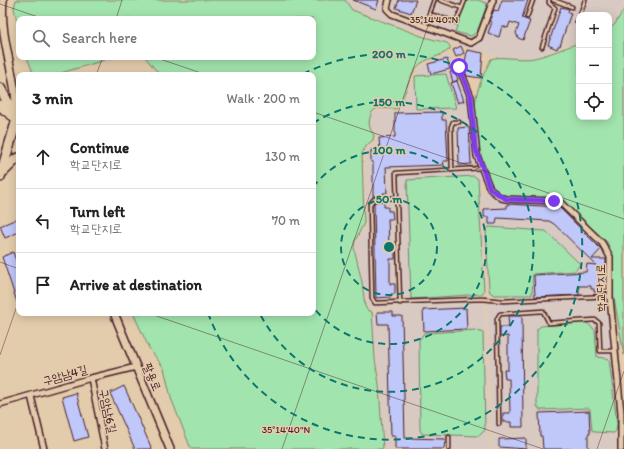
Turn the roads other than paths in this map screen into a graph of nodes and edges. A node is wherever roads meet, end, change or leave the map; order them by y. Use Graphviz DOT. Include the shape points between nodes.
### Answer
graph roads {
  1 [pos="3,0"];
  2 [pos="389,0"];
  3 [pos="434,0"];
  4 [pos="440,0"];
  5 [pos="465,0"];
  6 [pos="493,0"];
  7 [pos="533,0"];
  8 [pos="549,0"];
  9 [pos="552,0"];
  10 [pos="585,0"];
  11 [pos="572,7"];
  12 [pos="462,8"];
  13 [pos="580,12"];
  14 [pos="429,14"];
  15 [pos="528,17"];
  16 [pos="425,27"];
  17 [pos="2,34"];
  18 [pos="542,47"];
  19 [pos="459,67"];
  20 [pos="0,88"];
  21 [pos="16,104"];
  22 [pos="0,105"];
  23 [pos="16,116"];
  24 [pos="16,119"];
  25 [pos="459,122"];
  26 [pos="16,126"];
  27 [pos="16,159"];
  28 [pos="482,168"];
  29 [pos="452,170"];
  30 [pos="1,175"];
  31 [pos="396,198"];
  32 [pos="610,296"];
  33 [pos="400,303"];
  34 [pos="115,316"];
  35 [pos="615,351"];
  36 [pos="136,367"];
  37 [pos="90,378"];
  38 [pos="31,396"];
  39 [pos="0,404"];
  40 [pos="499,424"];
  41 [pos="449,437"];
  42 [pos="44,449"];
  43 [pos="105,449"];
  44 [pos="170,449"];
  45 [pos="449,449"];
  46 [pos="621,449"];
  1 -- 17 [label="main road"];
  2 -- 16 [label="street" via="389,12"];
  3 -- 14 [label="lane"];
  4 -- 12 [label="lane"];
  5 -- 12 [label="lane"];
  6 -- 16 [label="street" via="481,35 474,43"];
  7 -- 15 [label="lane"];
  8 -- 18 [label="lane" via="554,11"];
  9 -- 11 [label="lane"];
  10 -- 13 [label="lane"];
  12 -- 14 [label="lane" via="457,21 454,22"];
  14 -- 16 [label="lane"];
  17 -- 21 [label="main road"];
  19 -- 28 [label="street, 학교단지로" via="471,97 475,147"];
  20 -- 23 [label="highway"];
  22 -- 24 [label="highway"];
  25 -- 29 [label="lane" via="453,122 451,127"];
  26 -- 30 [label="highway"];
  27 -- 30 [label="highway"];
  28 -- 29 [label="lane"];
  28 -- 32 [label="street, 학교단지로" via="490,189 501,198 558,202 592,233 610,256"];
  29 -- 31 [label="lane" via="398,172 395,176"];
  31 -- 33 [label="lane"];
  31 -- 33 [label="lane" via="370,201 369,218 373,301"];
  32 -- 33 [label="lane"];
  32 -- 35 [label="street, 학교단지로"];
  34 -- 36 [label="main road, 팔용로"];
  35 -- 40 [label="lane" via="600,351 599,323 595,320 549,323 543,311 500,314 497,319"];
  35 -- 46 [label="street, 학교단지로" via="621,413"];
  36 -- 37 [label="street, 구암남4길"];
  36 -- 44 [label="main road, 팔용로"];
  37 -- 38 [label="street, 구암남4길"];
  37 -- 43 [label="street, 구암남6길"];
  38 -- 39 [label="street, 구암남4길"];
  38 -- 42 [label="street"];
  41 -- 45 [label="lane"];
}
